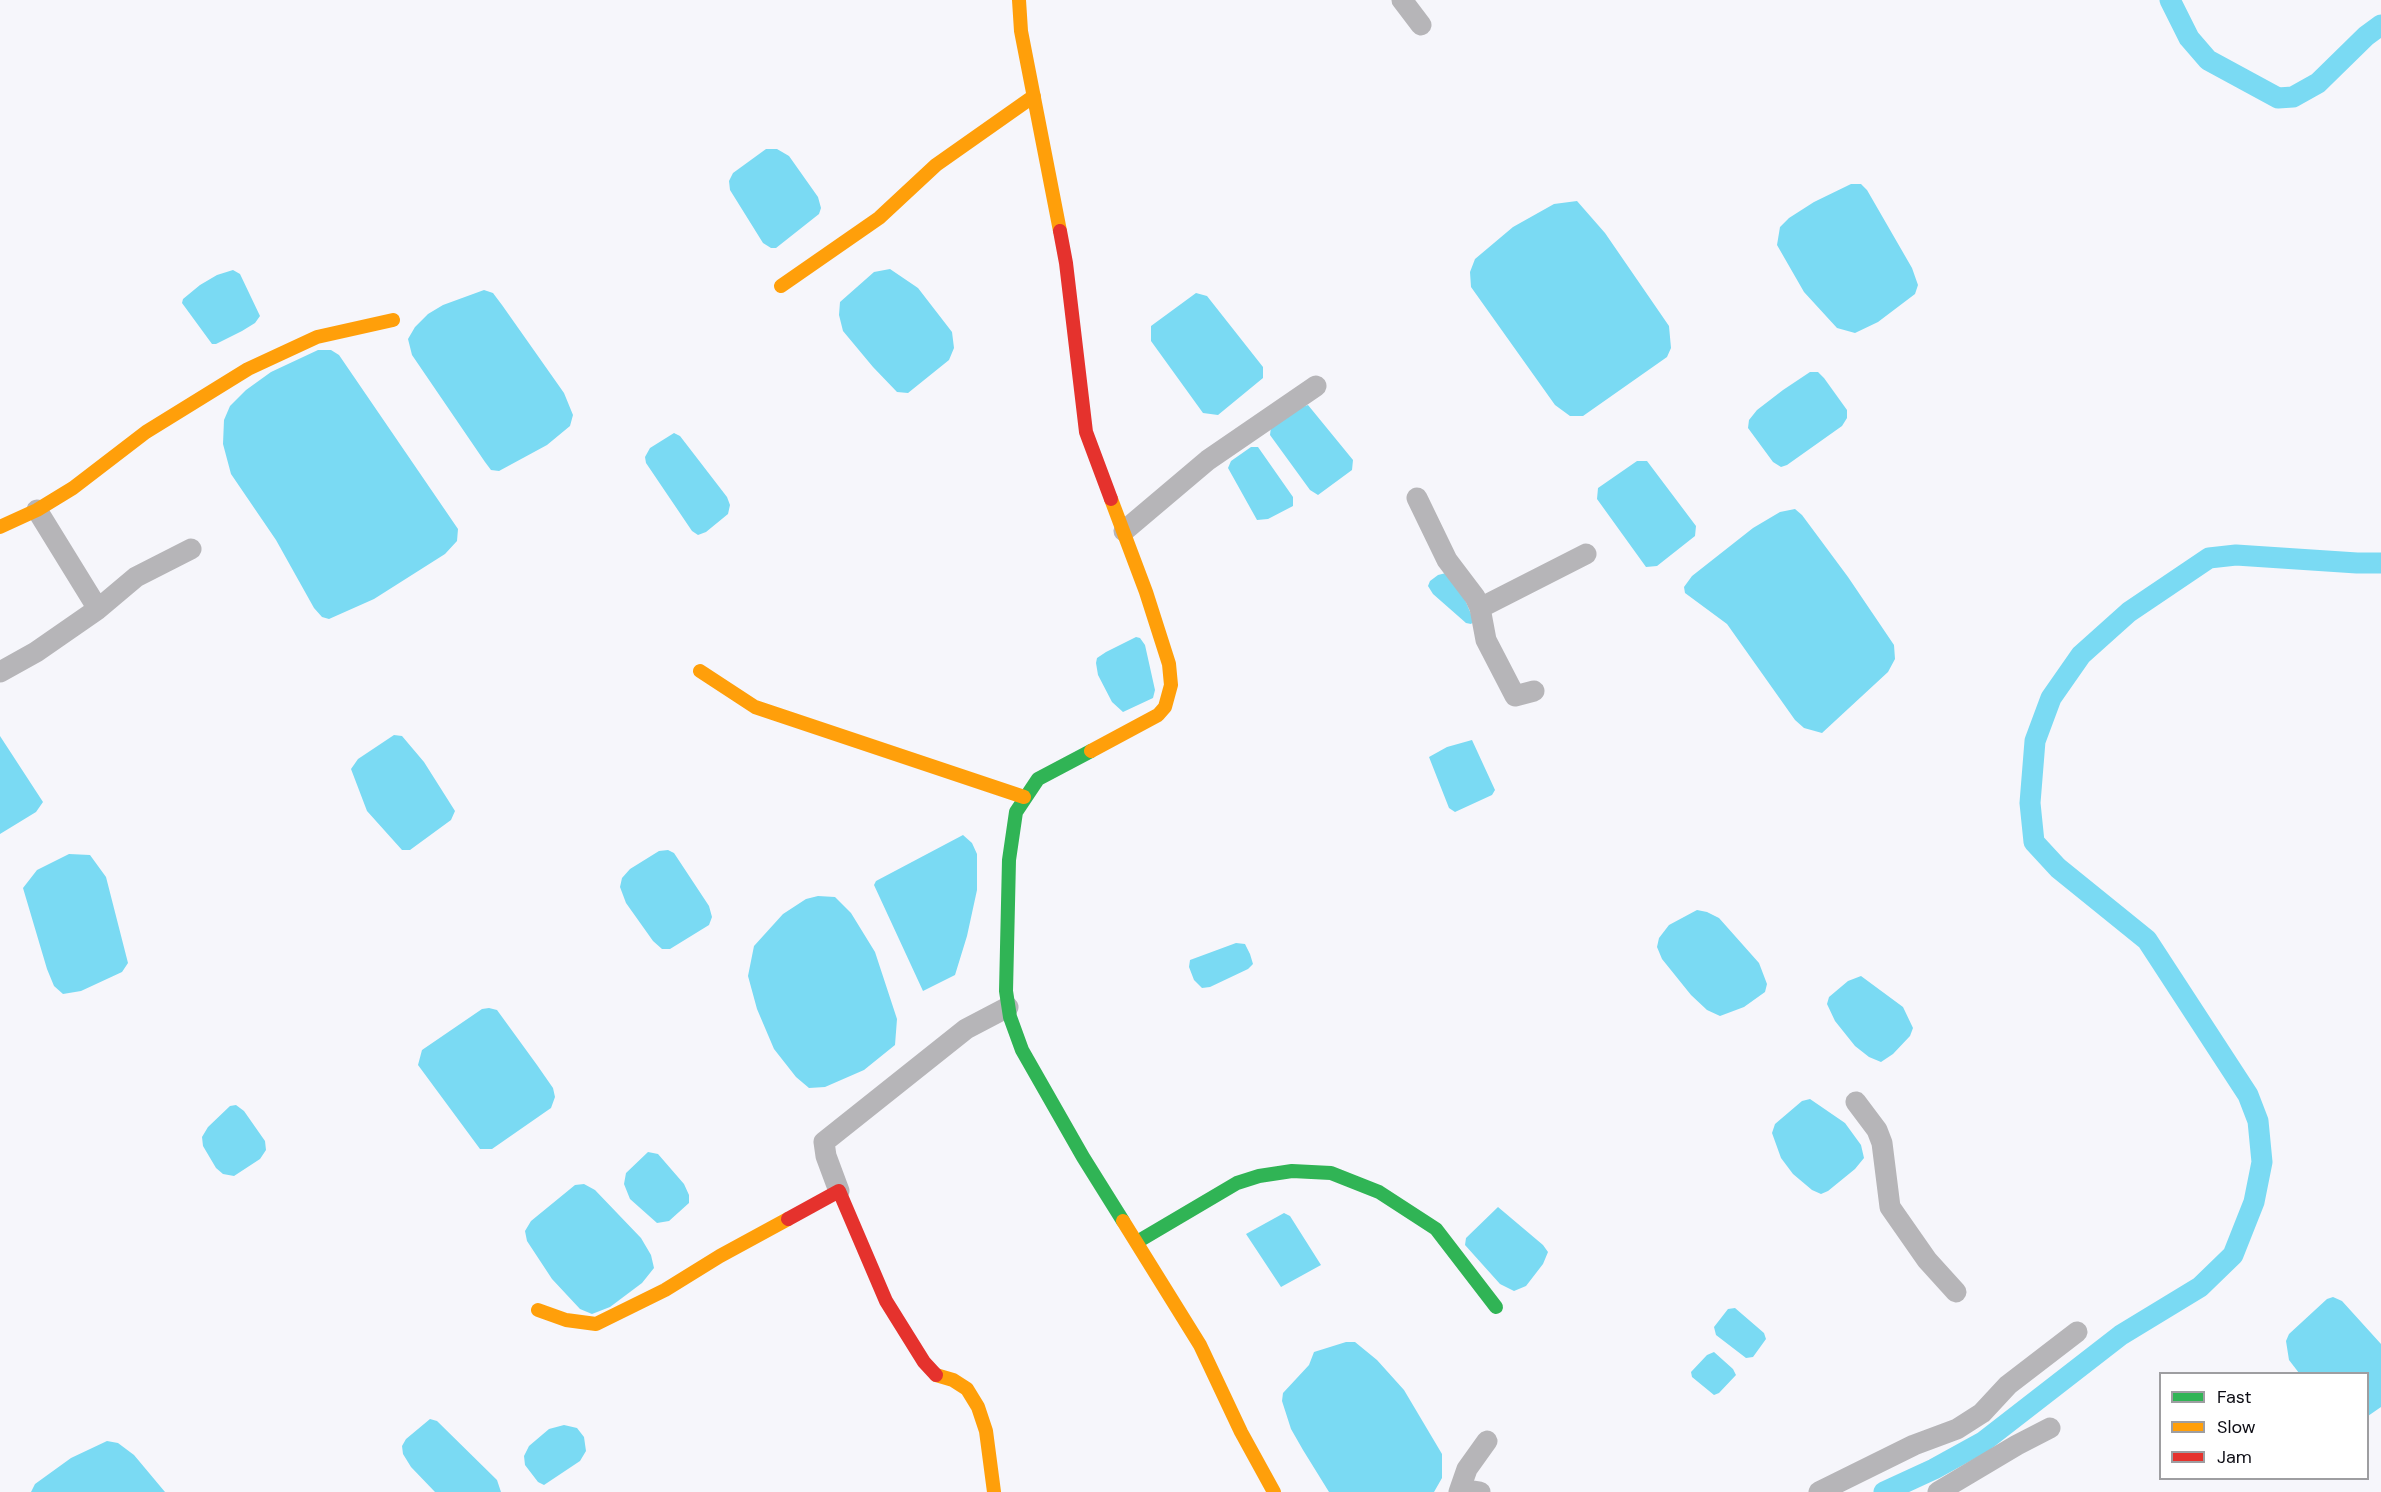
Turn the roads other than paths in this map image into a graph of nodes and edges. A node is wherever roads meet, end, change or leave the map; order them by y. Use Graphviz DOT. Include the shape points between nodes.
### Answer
graph roads {
  1 [pos="1019,0"];
  2 [pos="1402,0"];
  3 [pos="1421,25"];
  4 [pos="1034,96"];
  5 [pos="782,286"];
  6 [pos="393,320"];
  7 [pos="1316,386"];
  8 [pos="1417,498"];
  9 [pos="37,510"];
  10 [pos="0,527"];
  11 [pos="1124,531"];
  12 [pos="190,549"];
  13 [pos="1586,554"];
  14 [pos="1480,608"];
  15 [pos="98,609"];
  16 [pos="700,671"];
  17 [pos="0,672"];
  18 [pos="1534,691"];
  19 [pos="1024,796"];
  20 [pos="1008,1007"];
  21 [pos="1856,1102"];
  22 [pos="839,1191"];
  23 [pos="1137,1242"];
  24 [pos="1956,1292"];
  25 [pos="1496,1307"];
  26 [pos="538,1310"];
  27 [pos="2077,1332"];
  28 [pos="2050,1428"];
  29 [pos="1487,1441"];
  30 [pos="1467,1491"];
  31 [pos="994,1492"];
  32 [pos="1274,1492"];
  33 [pos="1819,1492"];
  34 [pos="1938,1492"];
  1 -- 4 [label="street"];
  2 -- 3 [label="street"];
  4 -- 5 [label="street" via="936,165 879,218"];
  4 -- 11 [label="street" via="1066,263 1086,432"];
  6 -- 9 [label="street" via="317,337 248,369 146,432 73,488"];
  7 -- 11 [label="street" via="1208,460"];
  8 -- 14 [label="street" via="1447,560"];
  9 -- 10 [label="street"];
  9 -- 15 [label="street"];
  11 -- 19 [label="street" via="1169,664 1171,685 1165,707 1158,715 1038,779"];
  12 -- 15 [label="street" via="136,577"];
  13 -- 14 [label="street"];
  14 -- 18 [label="street" via="1486,640 1515,696"];
  15 -- 17 [label="street"];
  16 -- 19 [label="street" via="755,707"];
  19 -- 20 [label="street" via="1012,829 1009,860"];
  20 -- 22 [label="street" via="966,1029 824,1142"];
  20 -- 23 [label="street" via="1032,1068"];
  21 -- 24 [label="street" via="1882,1143 1890,1207 1927,1260"];
  22 -- 26 [label="street" via="665,1290 596,1324 566,1320"];
  22 -- 31 [label="street" via="883,1295 909,1339 937,1376 967,1389 978,1407 986,1431"];
  23 -- 25 [label="street" via="1237,1183 1292,1171 1331,1173 1379,1192 1436,1229"];
  23 -- 32 [label="street" via="1200,1345"];
  27 -- 33 [label="street" via="2008,1386 1982,1413 1957,1429 1914,1444"];
  28 -- 34 [label="street"];
  29 -- 30 [label="street" via="1467,1469"];
}
